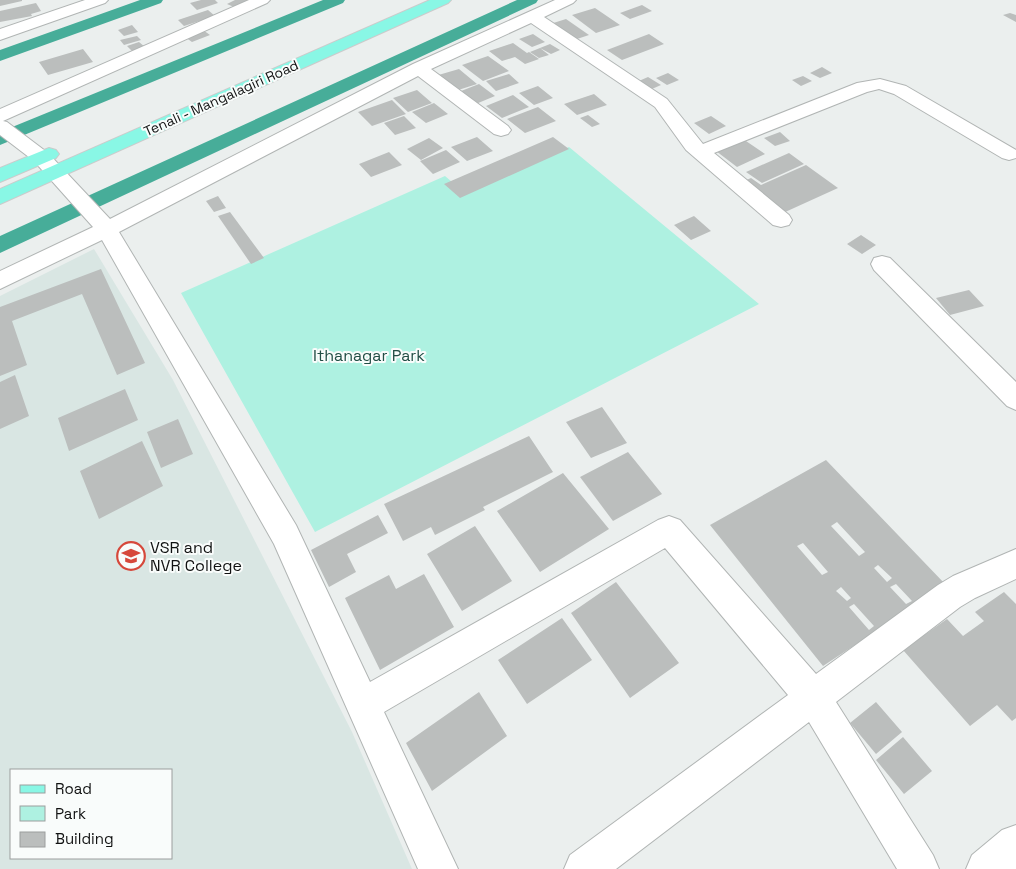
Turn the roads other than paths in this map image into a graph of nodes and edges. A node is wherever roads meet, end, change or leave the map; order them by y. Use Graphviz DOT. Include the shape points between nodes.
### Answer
graph roads {
  1 [pos="100,0"];
  2 [pos="262,0"];
  3 [pos="406,0"];
  4 [pos="443,0"];
  5 [pos="568,0"];
  6 [pos="532,16"];
  7 [pos="0,36"];
  8 [pos="302,45"];
  9 [pos="268,60"];
  10 [pos="419,68"];
  11 [pos="1,123"];
  12 [pos="501,130"];
  13 [pos="700,152"];
  14 [pos="1009,154"];
  15 [pos="47,164"];
  16 [pos="0,176"];
  17 [pos="0,198"];
  18 [pos="781,220"];
  19 [pos="102,224"];
  20 [pos="882,264"];
  21 [pos="0,281"];
  22 [pos="1016,399"];
  23 [pos="1016,564"];
  24 [pos="812,697"];
  25 [pos="363,706"];
  26 [pos="1016,844"];
  27 [pos="438,869"];
  28 [pos="584,869"];
  29 [pos="919,869"];
  30 [pos="986,869"];
  1 -- 7 [label="street"];
  2 -- 11 [label="street"];
  3 -- 8 [label="main road, Tenali - Mangalagiri Road"];
  4 -- 15 [label="main road, Tenali - Mangalagiri Road"];
  5 -- 6 [label="street"];
  6 -- 10 [label="street"];
  6 -- 13 [label="street" via="661,103"];
  9 -- 15 [label="main road, Tenali - Mangalagiri Road" via="73,143"];
  10 -- 12 [label="street"];
  10 -- 19 [label="street"];
  11 -- 15 [label="street"];
  13 -- 14 [label="street" via="863,87 880,84 900,90"];
  13 -- 18 [label="street"];
  15 -- 16 [label="main road, Tenali - Mangalagiri Road"];
  15 -- 17 [label="main road, Tenali - Mangalagiri Road"];
  15 -- 19 [label="street"];
  19 -- 21 [label="street"];
  19 -- 25 [label="street" via="284,535"];
  20 -- 22 [label="street"];
  23 -- 24 [label="street" via="964,586"];
  24 -- 25 [label="street" via="669,530"];
  24 -- 28 [label="street"];
  24 -- 29 [label="street"];
  25 -- 27 [label="street"];
  26 -- 30 [label="street"];
}
